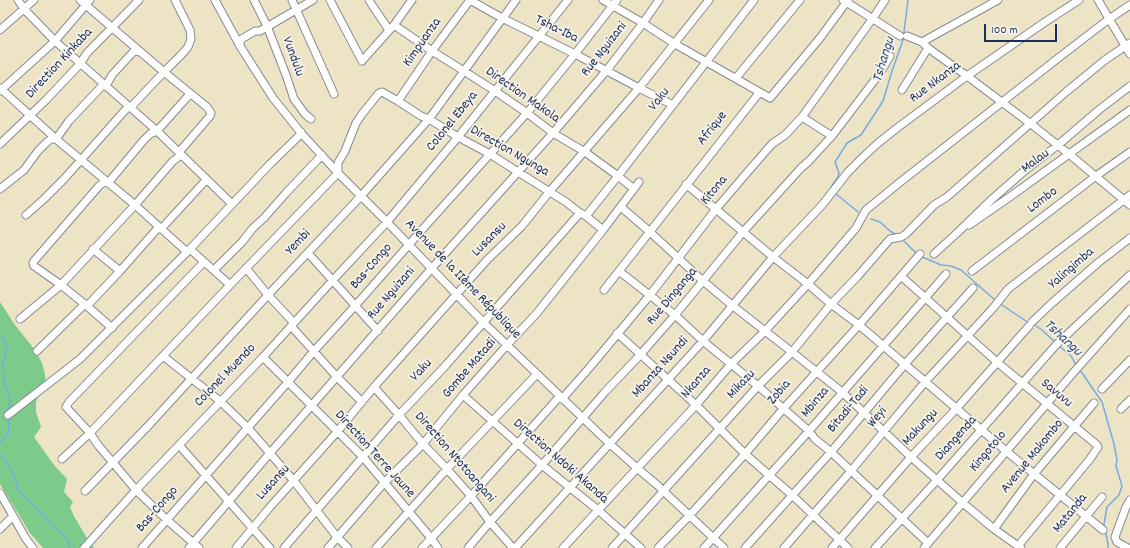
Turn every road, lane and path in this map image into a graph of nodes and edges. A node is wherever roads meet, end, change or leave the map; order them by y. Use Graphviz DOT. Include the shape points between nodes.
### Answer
graph roads {
  1 [pos="18,0"];
  2 [pos="34,0"];
  3 [pos="138,0"];
  4 [pos="175,0"];
  5 [pos="215,0"];
  6 [pos="254,0"];
  7 [pos="292,0"];
  8 [pos="313,0"];
  9 [pos="330,0"];
  10 [pos="370,0"];
  11 [pos="412,0"];
  12 [pos="470,0"];
  13 [pos="516,0"];
  14 [pos="568,0"];
  15 [pos="603,0"];
  16 [pos="659,0"];
  17 [pos="709,0"];
  18 [pos="754,0"];
  19 [pos="800,0"];
  20 [pos="885,0"];
  21 [pos="998,0"];
  22 [pos="1079,0"];
  23 [pos="1098,0"];
  24 [pos="845,1"];
  25 [pos="85,2"];
  26 [pos="615,3"];
  27 [pos="1130,5"];
  28 [pos="24,9"];
  29 [pos="297,9"];
  30 [pos="502,18"];
  31 [pos="873,18"];
  32 [pos="1109,18"];
  33 [pos="643,23"];
  34 [pos="267,26"];
  35 [pos="392,27"];
  36 [pos="111,28"];
  37 [pos="0,30"];
  38 [pos="538,36"];
  39 [pos="55,41"];
  40 [pos="922,42"];
  41 [pos="675,44"];
  42 [pos="1128,44"];
  43 [pos="240,46"];
  44 [pos="928,48"];
  45 [pos="432,51"];
  46 [pos="140,52"];
  47 [pos="575,54"];
  48 [pos="1130,54"];
  49 [pos="890,56"];
  50 [pos="706,61"];
  51 [pos="80,64"];
  52 [pos="607,70"];
  53 [pos="464,71"];
  54 [pos="164,72"];
  55 [pos="967,76"];
  56 [pos="736,78"];
  57 [pos="106,86"];
  58 [pos="1130,86"];
  59 [pos="639,88"];
  60 [pos="1,90"];
  61 [pos="902,90"];
  62 [pos="495,91"];
  63 [pos="759,93"];
  64 [pos="190,94"];
  65 [pos="334,94"];
  66 [pos="398,101"];
  67 [pos="1002,103"];
  68 [pos="673,104"];
  69 [pos="130,108"];
  70 [pos="1130,110"];
  71 [pos="527,113"];
  72 [pos="30,115"];
  73 [pos="802,117"];
  74 [pos="429,119"];
  75 [pos="311,120"];
  76 [pos="1031,124"];
  77 [pos="157,131"];
  78 [pos="301,132"];
  79 [pos="553,134"];
  80 [pos="832,136"];
  81 [pos="458,137"];
  82 [pos="56,139"];
  83 [pos="0,144"];
  84 [pos="1058,145"];
  85 [pos="585,152"];
  86 [pos="1130,152"];
  87 [pos="490,154"];
  88 [pos="1069,154"];
  89 [pos="181,155"];
  90 [pos="322,155"];
  91 [pos="81,160"];
  92 [pos="518,172"];
  93 [pos="338,173"];
  94 [pos="618,176"];
  95 [pos="1096,176"];
  96 [pos="206,180"];
  97 [pos="108,182"];
  98 [pos="639,182"];
  99 [pos="686,184"];
  100 [pos="0,189"];
  101 [pos="634,189"];
  102 [pos="550,191"];
  103 [pos="1130,195"];
  104 [pos="361,196"];
  105 [pos="1123,200"];
  106 [pos="232,204"];
  107 [pos="823,204"];
  108 [pos="135,205"];
  109 [pos="1130,205"];
  110 [pos="621,207"];
  111 [pos="716,209"];
  112 [pos="583,214"];
  113 [pos="26,215"];
  114 [pos="387,222"];
  115 [pos="161,229"];
  116 [pos="603,230"];
  117 [pos="650,232"];
  118 [pos="743,232"];
  119 [pos="956,234"];
  120 [pos="1130,238"];
  121 [pos="408,245"];
  122 [pos="93,250"];
  123 [pos="189,251"];
  124 [pos="308,252"];
  125 [pos="920,254"];
  126 [pos="934,254"];
  127 [pos="773,257"];
  128 [pos="677,258"];
  129 [pos="204,262"];
  130 [pos="246,268"];
  131 [pos="432,268"];
  132 [pos="214,270"];
  133 [pos="120,271"];
  134 [pos="619,271"];
  135 [pos="972,271"];
  136 [pos="946,274"];
  137 [pos="1130,275"];
  138 [pos="902,276"];
  139 [pos="332,280"];
  140 [pos="703,281"];
  141 [pos="230,284"];
  142 [pos="808,284"];
  143 [pos="61,285"];
  144 [pos="973,288"];
  145 [pos="604,290"];
  146 [pos="268,295"];
  147 [pos="457,295"];
  148 [pos="650,295"];
  149 [pos="925,297"];
  150 [pos="831,304"];
  151 [pos="86,305"];
  152 [pos="355,306"];
  153 [pos="733,306"];
  154 [pos="1130,309"];
  155 [pos="675,315"];
  156 [pos="947,316"];
  157 [pos="20,319"];
  158 [pos="484,323"];
  159 [pos="1031,324"];
  160 [pos="292,325"];
  161 [pos="859,325"];
  162 [pos="112,328"];
  163 [pos="378,331"];
  164 [pos="765,331"];
  165 [pos="618,333"];
  166 [pos="968,335"];
  167 [pos="703,341"];
  168 [pos="507,345"];
  169 [pos="882,345"];
  170 [pos="38,351"];
  171 [pos="314,351"];
  172 [pos="792,352"];
  173 [pos="640,355"];
  174 [pos="163,356"];
  175 [pos="263,357"];
  176 [pos="1130,360"];
  177 [pos="998,363"];
  178 [pos="731,364"];
  179 [pos="905,364"];
  180 [pos="816,372"];
  181 [pos="536,374"];
  182 [pos="337,377"];
  183 [pos="192,378"];
  184 [pos="667,380"];
  185 [pos="288,382"];
  186 [pos="925,382"];
  187 [pos="1023,384"];
  188 [pos="758,386"];
  189 [pos="374,387"];
  190 [pos="1102,389"];
  191 [pos="842,392"];
  192 [pos="463,395"];
  193 [pos="561,397"];
  194 [pos="1130,400"];
  195 [pos="220,401"];
  196 [pos="362,402"];
  197 [pos="1094,402"];
  198 [pos="1047,404"];
  199 [pos="696,405"];
  200 [pos="312,406"];
  201 [pos="783,409"];
  202 [pos="956,409"];
  203 [pos="1121,409"];
  204 [pos="864,412"];
  205 [pos="8,415"];
  206 [pos="399,415"];
  207 [pos="583,418"];
  208 [pos="493,421"];
  209 [pos="1074,426"];
  210 [pos="248,428"];
  211 [pos="720,429"];
  212 [pos="982,430"];
  213 [pos="884,431"];
  214 [pos="337,432"];
  215 [pos="809,432"];
  216 [pos="90,433"];
  217 [pos="518,443"];
  218 [pos="423,444"];
  219 [pos="610,444"];
  220 [pos="179,445"];
  221 [pos="1006,451"];
  222 [pos="831,452"];
  223 [pos="270,453"];
  224 [pos="745,454"];
  225 [pos="911,457"];
  226 [pos="363,458"];
  227 [pos="62,459"];
  228 [pos="112,462"];
  229 [pos="542,465"];
  230 [pos="637,468"];
  231 [pos="447,469"];
  232 [pos="852,471"];
  233 [pos="1034,474"];
  234 [pos="205,476"];
  235 [pos="769,476"];
  236 [pos="937,480"];
  237 [pos="294,481"];
  238 [pos="384,483"];
  239 [pos="569,488"];
  240 [pos="136,490"];
  241 [pos="85,491"];
  242 [pos="663,492"];
  243 [pos="0,493"];
  244 [pos="792,495"];
  245 [pos="1060,495"];
  246 [pos="471,496"];
  247 [pos="878,496"];
  248 [pos="1102,497"];
  249 [pos="1130,500"];
  250 [pos="229,501"];
  251 [pos="963,503"];
  252 [pos="317,510"];
  253 [pos="598,510"];
  254 [pos="409,512"];
  255 [pos="690,515"];
  256 [pos="813,515"];
  257 [pos="13,516"];
  258 [pos="1086,516"];
  259 [pos="902,519"];
  260 [pos="167,520"];
  261 [pos="490,522"];
  262 [pos="0,529"];
  263 [pos="252,529"];
  264 [pos="994,529"];
  265 [pos="1103,530"];
  266 [pos="625,534"];
  267 [pos="338,537"];
  268 [pos="431,538"];
  269 [pos="713,538"];
  270 [pos="839,540"];
  271 [pos="926,545"];
  272 [pos="194,546"];
  273 [pos="1019,547"];
  274 [pos="33,548"];
  275 [pos="84,548"];
  276 [pos="142,548"];
  277 [pos="236,548"];
  278 [pos="270,548"];
  279 [pos="284,548"];
  280 [pos="328,548"];
  281 [pos="348,548"];
  282 [pos="376,548"];
  283 [pos="422,548"];
  284 [pos="438,548"];
  285 [pos="468,548"];
  286 [pos="514,548"];
  287 [pos="563,548"];
  288 [pos="612,548"];
  289 [pos="641,548"];
  290 [pos="658,548"];
  291 [pos="704,548"];
  292 [pos="724,548"];
  293 [pos="745,548"];
  294 [pos="784,548"];
  295 [pos="832,548"];
  296 [pos="848,548"];
  297 [pos="875,548"];
  298 [pos="1060,548"];
  299 [pos="1128,548"];
  1 -- 28 [label="street"];
  2 -- 28 [label="street"];
  3 -- 36 [label="street, Direction Kinkaba"];
  4 -- 54 [label="street" via="190,30 191,39 188,47"];
  5 -- 43 [label="street, Avenue de la IIème République"];
  6 -- 34 [label="street, Vundulu"];
  7 -- 29 [label="street"];
  8 -- 29 [label="street"];
  9 -- 35 [label="street" via="362,61"];
  10 -- 35 [label="street"];
  11 -- 35 [label="street"];
  12 -- 30 [label="street, Tsha-Iba"];
  12 -- 45 [label="street, Kimpuanza"];
  13 -- 30 [label="street, Yembi"];
  14 -- 38 [label="street, Colonel Ebeya"];
  15 -- 26 [label="street"];
  16 -- 33 [label="street, Rue Nguizani"];
  17 -- 41 [label="street, Lusansu"];
  18 -- 50 [label="street, Vaku"];
  19 -- 56 [label="street"];
  20 -- 31 [label="street, Kitona"];
  21 -- 40 [label="street"];
  22 -- 55 [label="street, Rue Nkanza"];
  23 -- 32 [label="street"];
  24 -- 31 [label="street"];
  24 -- 63 [label="street" via="820,38 771,97"];
  25 -- 36 [label="street"];
  25 -- 39 [label="street"];
  26 -- 33 [label="street"];
  26 -- 47 [label="street, Bas-Congo"];
  27 -- 32 [label="street, Nkanza"];
  28 -- 37 [label="street"];
  28 -- 39 [label="street"];
  29 -- 34 [label="street"];
  29 -- 65 [label="street"];
  30 -- 38 [label="street, Tsha-Iba"];
  30 -- 53 [label="street, Yembi"];
  31 -- 40 [label="street" via="904,36"];
  31 -- 73 [label="street, Kitona"];
  32 -- 42 [label="street"];
  32 -- 67 [label="street, Nkanza"];
  33 -- 41 [label="street"];
  33 -- 52 [label="street, Rue Nguizani"];
  34 -- 43 [label="street" via="240,40"];
  34 -- 75 [label="street, Vundulu" via="294,99"];
  35 -- 45 [label="street, Direction Makola"];
  36 -- 46 [label="street"];
  36 -- 51 [label="street, Direction Kinkaba"];
  38 -- 47 [label="street, Tsha-Iba"];
  38 -- 62 [label="street, Colonel Ebeya"];
  39 -- 51 [label="street"];
  39 -- 60 [label="street"];
  40 -- 44 [label="street"];
  41 -- 50 [label="street"];
  41 -- 59 [label="street, Lusansu"];
  42 -- 48 [label="street"];
  42 -- 76 [label="street" via="1105,60"];
  43 -- 78 [label="street, Avenue de la IIème République" via="273,98"];
  44 -- 55 [label="street"];
  44 -- 61 [label="street"];
  45 -- 53 [label="street, Direction Makola"];
  45 -- 66 [label="street, Kimpuanza"];
  46 -- 54 [label="street"];
  46 -- 57 [label="street" via="134,51 112,74"];
  47 -- 52 [label="street, Tsha-Iba"];
  47 -- 71 [label="street, Bas-Congo"];
  49 -- 80 [label="street, Rue Dinganga"];
  50 -- 56 [label="street"];
  50 -- 68 [label="street, Vaku"];
  51 -- 57 [label="street"];
  51 -- 72 [label="street, Direction Kinkaba"];
  52 -- 59 [label="street, Tsha-Iba"];
  52 -- 79 [label="street, Rue Nguizani"];
  53 -- 62 [label="street, Direction Makola"];
  53 -- 74 [label="street, Yembi"];
  54 -- 64 [label="street"];
  54 -- 69 [label="street"];
  55 -- 67 [label="street"];
  55 -- 107 [label="street, Rue Nkanza" via="877,144 848,172"];
  56 -- 63 [label="street"];
  57 -- 69 [label="street"];
  57 -- 82 [label="street" via="96,91"];
  58 -- 84 [label="street"];
  59 -- 68 [label="street, Tsha-Iba"];
  59 -- 85 [label="street, Lusansu"];
  60 -- 72 [label="street"];
  62 -- 71 [label="street, Direction Makola"];
  62 -- 81 [label="street, Colonel Ebeya"];
  63 -- 99 [label="street, Afrique"];
  64 -- 77 [label="street"];
  64 -- 89 [label="street" via="211,113 180,151"];
  66 -- 74 [label="street, Direction Ngunga"];
  66 -- 93 [label="street, Direction Ngunga" via="379,92 356,124 338,163"];
  67 -- 76 [label="street"];
  67 -- 142 [label="street, Nkanza" via="866,210 850,236"];
  68 -- 94 [label="street, Vaku"];
  69 -- 77 [label="street"];
  69 -- 91 [label="street" via="126,108"];
  70 -- 88 [label="street, Malau"];
  71 -- 79 [label="street, Direction Makola"];
  71 -- 87 [label="street, Bas-Congo"];
  72 -- 82 [label="street"];
  72 -- 83 [label="street, Direction Kinkaba"];
  73 -- 80 [label="street"];
  73 -- 111 [label="street, Kitona" via="772,144"];
  74 -- 81 [label="street, Direction Ngunga"];
  74 -- 104 [label="street, Yembi"];
  76 -- 84 [label="street"];
  76 -- 150 [label="street, Mikazu" via="947,197 934,205 906,234 890,239"];
  77 -- 89 [label="street"];
  77 -- 97 [label="street" via="150,134"];
  78 -- 90 [label="street, Avenue de la IIème République"];
  78 -- 106 [label="street"];
  79 -- 85 [label="street, Direction Makola"];
  79 -- 92 [label="street, Rue Nguizani"];
  80 -- 118 [label="street, Rue Dinganga"];
  81 -- 87 [label="street, Direction Ngunga"];
  81 -- 114 [label="street, Colonel Ebeya"];
  82 -- 91 [label="street"];
  82 -- 100 [label="street" via="47,142 38,150 24,170"];
  84 -- 88 [label="street"];
  84 -- 119 [label="street" via="1023,172"];
  85 -- 94 [label="street, Direction Makola"];
  85 -- 102 [label="street, Lusansu"];
  86 -- 95 [label="street, Lombo"];
  87 -- 92 [label="street, Direction Ngunga"];
  87 -- 121 [label="street, Bas-Congo"];
  88 -- 95 [label="street"];
  88 -- 119 [label="street, Malau"];
  89 -- 96 [label="street"];
  89 -- 108 [label="street"];
  90 -- 93 [label="street, Avenue de la IIème République"];
  90 -- 132 [label="street"];
  91 -- 97 [label="street"];
  91 -- 113 [label="street"];
  92 -- 102 [label="street, Direction Ngunga"];
  92 -- 131 [label="street, Rue Nguizani"];
  93 -- 104 [label="street, Avenue de la IIème République"];
  93 -- 130 [label="street"];
  94 -- 101 [label="street, Direction Makola"];
  94 -- 112 [label="street, Vaku"];
  95 -- 105 [label="street"];
  95 -- 135 [label="street, Lombo"];
  96 -- 106 [label="street"];
  96 -- 115 [label="street"];
  97 -- 108 [label="street"];
  97 -- 143 [label="street" via="99,186 33,263"];
  98 -- 101 [label="street, Gombe Matadi"];
  99 -- 111 [label="street"];
  99 -- 117 [label="street, Afrique"];
  101 -- 110 [label="street, Gombe Matadi"];
  102 -- 112 [label="street, Direction Ngunga"];
  102 -- 147 [label="street, Lusansu" via="522,226 487,260"];
  103 -- 105 [label="street"];
  104 -- 114 [label="street, Avenue de la IIème République"];
  104 -- 124 [label="street, Yembi"];
  105 -- 109 [label="street"];
  105 -- 166 [label="street, Weyi" via="1008,289"];
  106 -- 123 [label="street"];
  107 -- 127 [label="street, Mbanza Nsundi"];
  108 -- 115 [label="street"];
  108 -- 122 [label="street"];
  110 -- 116 [label="street, Gombe Matadi"];
  110 -- 117 [label="street"];
  111 -- 118 [label="street"];
  111 -- 128 [label="street, Kitona"];
  112 -- 116 [label="street, Direction Ngunga"];
  112 -- 158 [label="street, Vaku"];
  114 -- 121 [label="street, Avenue de la IIème République"];
  114 -- 139 [label="street, Colonel Muendo"];
  115 -- 123 [label="street"];
  115 -- 133 [label="street" via="157,229"];
  116 -- 168 [label="street, Gombe Matadi" via="538,313"];
  117 -- 128 [label="street"];
  117 -- 134 [label="street, Afrique"];
  118 -- 127 [label="street"];
  118 -- 140 [label="street, Rue Dinganga"];
  119 -- 126 [label="street"];
  120 -- 159 [label="street, Yalingimba" via="1099,262"];
  121 -- 131 [label="street, Avenue de la IIème République"];
  121 -- 152 [label="street, Bas-Congo"];
  122 -- 133 [label="street"];
  122 -- 143 [label="street"];
  123 -- 129 [label="street"];
  123 -- 162 [label="street"];
  124 -- 139 [label="street"];
  124 -- 146 [label="street, Yembi"];
  125 -- 138 [label="street, Zobia"];
  127 -- 142 [label="street"];
  127 -- 153 [label="street, Mbanza Nsundi"];
  128 -- 140 [label="street"];
  128 -- 148 [label="street, Kitona"];
  129 -- 132 [label="street"];
  129 -- 216 [label="street" via="67,404 66,407"];
  130 -- 141 [label="street"];
  130 -- 146 [label="street"];
  131 -- 147 [label="street, Avenue de la IIème République"];
  131 -- 163 [label="street, Rue Nguizani"];
  132 -- 141 [label="street"];
  133 -- 151 [label="street"];
  134 -- 145 [label="street, Afrique"];
  134 -- 148 [label="street"];
  136 -- 149 [label="street, Mbinza"];
  137 -- 187 [label="street, Diangenda" via="1057,345"];
  138 -- 149 [label="street, Savuvu"];
  138 -- 161 [label="street, Zobia"];
  139 -- 152 [label="street"];
  139 -- 160 [label="street, Colonel Muendo"];
  140 -- 153 [label="street"];
  140 -- 155 [label="street, Rue Dinganga"];
  141 -- 174 [label="street"];
  142 -- 150 [label="street"];
  142 -- 164 [label="street, Nkanza"];
  143 -- 151 [label="street"];
  143 -- 157 [label="street"];
  144 -- 156 [label="street, Bitadi-Tadi"];
  146 -- 160 [label="street"];
  146 -- 183 [label="street, Yembi"];
  147 -- 158 [label="street, Avenue de la IIème République"];
  147 -- 189 [label="street, Lusansu"];
  148 -- 155 [label="street"];
  148 -- 165 [label="street, Kitona"];
  149 -- 156 [label="street, Savuvu"];
  149 -- 169 [label="street, Mbinza"];
  150 -- 161 [label="street"];
  150 -- 172 [label="street, Mikazu"];
  151 -- 162 [label="street"];
  151 -- 170 [label="street"];
  152 -- 163 [label="street"];
  152 -- 171 [label="street, Bas-Congo"];
  153 -- 164 [label="street"];
  153 -- 167 [label="street, Mbanza Nsundi"];
  154 -- 198 [label="street, Kingotolo"];
  155 -- 167 [label="street"];
  155 -- 173 [label="street, Rue Dinganga"];
  156 -- 166 [label="street, Savuvu"];
  156 -- 179 [label="street, Bitadi-Tadi"];
  158 -- 168 [label="street, Avenue de la IIème République"];
  158 -- 206 [label="street, Vaku"];
  159 -- 177 [label="street, Makungu"];
  160 -- 171 [label="street"];
  160 -- 175 [label="street, Colonel Muendo"];
  161 -- 169 [label="street"];
  161 -- 180 [label="street, Zobia"];
  162 -- 205 [label="street" via="80,359"];
  163 -- 182 [label="street, Rue Nguizani"];
  164 -- 172 [label="street"];
  164 -- 178 [label="street, Nkanza"];
  165 -- 173 [label="street"];
  165 -- 193 [label="street, Kitona"];
  166 -- 177 [label="street, Savuvu"];
  166 -- 186 [label="street, Weyi"];
  167 -- 178 [label="street"];
  167 -- 184 [label="street, Mbanza Nsundi"];
  168 -- 181 [label="street, Avenue de la IIème République"];
  168 -- 192 [label="street, Gombe Matadi"];
  169 -- 179 [label="street"];
  169 -- 191 [label="street, Mbinza"];
  171 -- 182 [label="street"];
  171 -- 185 [label="street, Bas-Congo"];
  172 -- 180 [label="street"];
  172 -- 188 [label="street, Mikazu"];
  173 -- 184 [label="street"];
  173 -- 207 [label="street, Rue Dinganga"];
  174 -- 183 [label="street"];
  174 -- 216 [label="street"];
  175 -- 185 [label="street, Direction Terre Jaune"];
  175 -- 195 [label="street, Colonel Muendo"];
  176 -- 190 [label="street"];
  177 -- 187 [label="street, Savuvu"];
  177 -- 202 [label="street, Makungu"];
  178 -- 188 [label="street"];
  178 -- 199 [label="street, Nkanza"];
  179 -- 186 [label="street"];
  179 -- 204 [label="street, Bitadi-Tadi"];
  180 -- 191 [label="street"];
  180 -- 201 [label="street, Zobia"];
  181 -- 193 [label="street, Avenue de la IIème République"];
  181 -- 208 [label="street"];
  182 -- 196 [label="street"];
  182 -- 200 [label="street, Rue Nguizani"];
  183 -- 195 [label="street"];
  183 -- 228 [label="street, Yembi"];
  184 -- 199 [label="street"];
  184 -- 219 [label="street, Mbanza Nsundi"];
  185 -- 200 [label="street, Direction Terre Jaune"];
  185 -- 210 [label="street, Bas-Congo"];
  186 -- 202 [label="street"];
  186 -- 213 [label="street, Weyi"];
  187 -- 198 [label="street, Savuvu"];
  187 -- 212 [label="street, Diangenda"];
  188 -- 201 [label="street"];
  188 -- 211 [label="street, Mikazu"];
  189 -- 196 [label="street, Lusansu"];
  189 -- 206 [label="street, Direction Ntotoangani"];
  191 -- 204 [label="street"];
  191 -- 215 [label="street, Mbinza"];
  192 -- 208 [label="street, Direction Ndoki Akanda"];
  192 -- 218 [label="street, Gombe Matadi"];
  193 -- 207 [label="street, Avenue de la IIème République"];
  193 -- 217 [label="street, Kitona"];
  194 -- 203 [label="street"];
  195 -- 210 [label="street"];
  195 -- 220 [label="street, Colonel Muendo"];
  196 -- 214 [label="street, Lusansu"];
  197 -- 209 [label="street, Avenue Makombo"];
  198 -- 209 [label="street, Savuvu"];
  198 -- 221 [label="street, Kingotolo"];
  199 -- 211 [label="street"];
  199 -- 230 [label="street, Nkanza"];
  200 -- 214 [label="street, Direction Terre Jaune"];
  200 -- 223 [label="street, Rue Nguizani"];
  201 -- 215 [label="street"];
  201 -- 224 [label="street, Zobia"];
  202 -- 212 [label="street"];
  202 -- 225 [label="street, Makungu"];
  204 -- 213 [label="street"];
  204 -- 222 [label="street, Bitadi-Tadi"];
  206 -- 218 [label="street, Direction Ntotoangani"];
  206 -- 226 [label="street, Vaku"];
  207 -- 219 [label="street, Avenue de la IIème République"];
  207 -- 229 [label="street, Rue Dinganga"];
  208 -- 217 [label="street, Direction Ndoki Akanda"];
  208 -- 231 [label="street"];
  209 -- 233 [label="street, Avenue Makombo"];
  209 -- 245 [label="street, Savuvu" via="1098,447"];
  210 -- 223 [label="street"];
  210 -- 234 [label="street, Bas-Congo"];
  211 -- 224 [label="street"];
  211 -- 242 [label="street, Mikazu"];
  212 -- 221 [label="street"];
  212 -- 236 [label="street, Diangenda"];
  213 -- 225 [label="street"];
  213 -- 232 [label="street, Weyi"];
  214 -- 226 [label="street, Direction Terre Jaune"];
  214 -- 237 [label="street, Lusansu"];
  215 -- 222 [label="street"];
  215 -- 235 [label="street, Mbinza"];
  216 -- 227 [label="street"];
  216 -- 228 [label="street"];
  217 -- 229 [label="street, Direction Ndoki Akanda"];
  217 -- 246 [label="street, Kitona"];
  218 -- 231 [label="street, Direction Ntotoangani"];
  218 -- 238 [label="street, Gombe Matadi"];
  219 -- 230 [label="street, Avenue de la IIème République"];
  219 -- 239 [label="street, Mbanza Nsundi"];
  220 -- 234 [label="street"];
  220 -- 240 [label="street, Colonel Muendo"];
  221 -- 233 [label="street"];
  221 -- 251 [label="street, Kingotolo"];
  222 -- 232 [label="street"];
  222 -- 244 [label="street, Bitadi-Tadi"];
  223 -- 237 [label="street"];
  223 -- 250 [label="street, Rue Nguizani"];
  224 -- 235 [label="street"];
  224 -- 255 [label="street, Zobia"];
  225 -- 236 [label="street"];
  225 -- 247 [label="street, Makungu"];
  226 -- 238 [label="street, Direction Terre Jaune"];
  226 -- 252 [label="street, Vaku"];
  228 -- 240 [label="street"];
  228 -- 241 [label="street, Yembi"];
  229 -- 239 [label="street, Direction Ndoki Akanda"];
  229 -- 261 [label="street, Rue Dinganga"];
  230 -- 242 [label="street, Avenue de la IIème République"];
  230 -- 253 [label="street, Nkanza"];
  231 -- 246 [label="street, Direction Ntotoangani"];
  231 -- 254 [label="street"];
  232 -- 247 [label="street"];
  232 -- 256 [label="street, Weyi"];
  233 -- 245 [label="street"];
  233 -- 264 [label="street, Avenue Makombo"];
  234 -- 250 [label="street"];
  234 -- 260 [label="street, Bas-Congo"];
  235 -- 244 [label="street"];
  235 -- 269 [label="street, Mbinza"];
  236 -- 251 [label="street"];
  236 -- 259 [label="street, Diangenda"];
  237 -- 252 [label="street"];
  237 -- 263 [label="street, Lusansu"];
  238 -- 254 [label="street, Direction Terre Jaune"];
  238 -- 267 [label="street, Gombe Matadi"];
  239 -- 253 [label="street, Direction Ndoki Akanda"];
  239 -- 286 [label="street, Mbanza Nsundi"];
  240 -- 260 [label="street"];
  240 -- 275 [label="street, Colonel Muendo"];
  242 -- 255 [label="street, Avenue de la IIème République"];
  242 -- 266 [label="street, Mikazu"];
  243 -- 257 [label="street"];
  244 -- 256 [label="street"];
  244 -- 293 [label="street, Bitadi-Tadi"];
  245 -- 258 [label="street"];
  245 -- 273 [label="street, Savuvu"];
  246 -- 261 [label="street, Direction Ntotoangani"];
  246 -- 268 [label="street, Kitona"];
  247 -- 259 [label="street"];
  247 -- 270 [label="street, Makungu"];
  248 -- 258 [label="street, Matanda"];
  249 -- 299 [label="street" via="1115,536 1117,542"];
  250 -- 263 [label="street"];
  250 -- 272 [label="street, Rue Nguizani"];
  251 -- 264 [label="street"];
  251 -- 271 [label="street, Kingotolo"];
  252 -- 267 [label="street"];
  252 -- 279 [label="street, Vaku"];
  253 -- 266 [label="street, Direction Ndoki Akanda"];
  253 -- 287 [label="street, Nkanza"];
  254 -- 268 [label="street, Direction Terre Jaune"];
  254 -- 282 [label="street"];
  255 -- 269 [label="street, Avenue de la IIème République"];
  255 -- 290 [label="street, Zobia"];
  256 -- 270 [label="street"];
  256 -- 294 [label="street, Weyi"];
  257 -- 262 [label="street"];
  257 -- 274 [label="street"];
  258 -- 265 [label="street"];
  258 -- 298 [label="street, Matanda"];
  259 -- 271 [label="street"];
  259 -- 297 [label="street, Diangenda"];
  260 -- 272 [label="street"];
  260 -- 276 [label="street, Bas-Congo"];
  261 -- 285 [label="street, Rue Dinganga"];
  261 -- 286 [label="street, Direction Ntotoangani"];
  263 -- 277 [label="street, Lusansu"];
  263 -- 278 [label="street"];
  264 -- 273 [label="street"];
  266 -- 288 [label="street, Mikazu"];
  266 -- 289 [label="street, Direction Ndoki Akanda"];
  267 -- 280 [label="street, Gombe Matadi"];
  267 -- 281 [label="street"];
  268 -- 283 [label="street, Kitona"];
  268 -- 284 [label="street, Direction Terre Jaune"];
  269 -- 291 [label="street, Mbinza"];
  269 -- 292 [label="street, Avenue de la IIème République"];
  270 -- 295 [label="street, Makungu"];
  270 -- 296 [label="street"];
}
